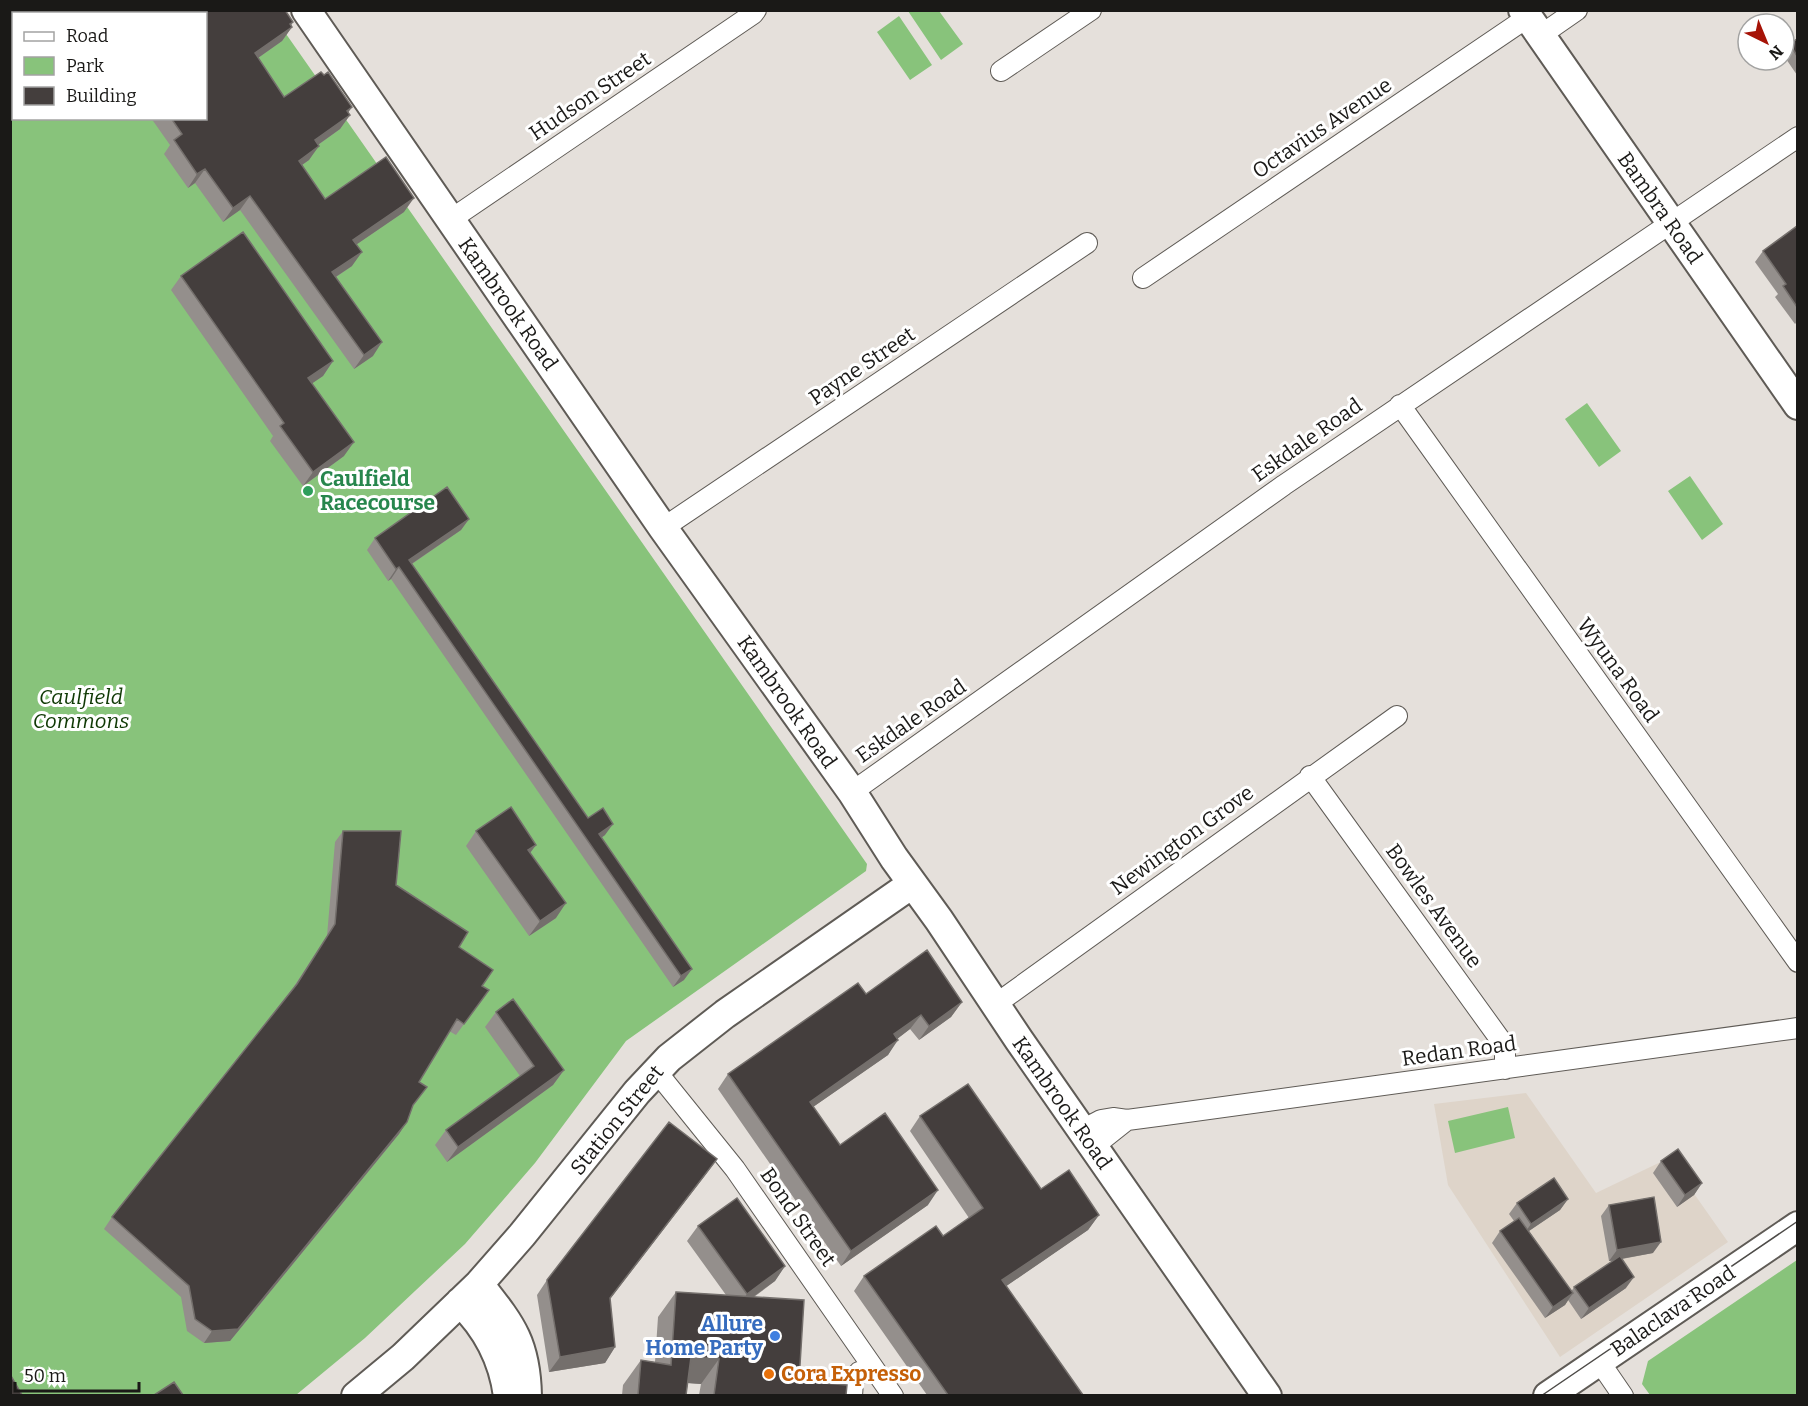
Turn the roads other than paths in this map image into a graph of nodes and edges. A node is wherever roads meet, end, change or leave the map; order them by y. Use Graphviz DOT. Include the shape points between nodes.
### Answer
graph roads {
  1 [pos="306,10"];
  2 [pos="756,10"];
  3 [pos="1091,10"];
  4 [pos="1577,10"];
  5 [pos="1530,21"];
  6 [pos="1001,71"];
  7 [pos="1797,136"];
  8 [pos="450,220"];
  9 [pos="1670,222"];
  10 [pos="1087,243"];
  11 [pos="1143,278"];
  12 [pos="1400,405"];
  13 [pos="1797,405"];
  14 [pos="663,528"];
  15 [pos="1397,716"];
  16 [pos="1311,776"];
  17 [pos="852,792"];
  18 [pos="912,884"];
  19 [pos="1797,962"];
  20 [pos="996,1004"];
  21 [pos="1797,1029"];
  22 [pos="1505,1069"];
  23 [pos="656,1071"];
  24 [pos="1087,1138"];
  25 [pos="1797,1226"];
  26 [pos="469,1293"];
  27 [pos="1599,1361"];
  28 [pos="876,1373"];
  29 [pos="356,1395"];
  30 [pos="508,1395"];
  31 [pos="527,1395"];
  32 [pos="852,1395"];
  33 [pos="893,1395"];
  34 [pos="1267,1395"];
  35 [pos="1548,1395"];
  36 [pos="1623,1395"];
  1 -- 8 [label="street, Kambrook Road"];
  2 -- 8 [label="street, Hudson Street"];
  3 -- 6 [label="street"];
  4 -- 5 [label="street, Octavius Avenue"];
  5 -- 9 [label="street, Bambra Road"];
  5 -- 11 [label="street, Octavius Avenue"];
  7 -- 9 [label="street, Eskdale Road"];
  8 -- 14 [label="street, Kambrook Road"];
  9 -- 12 [label="street, Eskdale Road"];
  9 -- 13 [label="street, Bambra Road"];
  10 -- 14 [label="street, Payne Street"];
  12 -- 17 [label="street, Eskdale Road"];
  12 -- 19 [label="street, Wyuna Road"];
  14 -- 17 [label="street, Kambrook Road"];
  15 -- 16 [label="street, Newington Grove"];
  16 -- 20 [label="street, Newington Grove"];
  16 -- 22 [label="street, Bowles Avenue" via="1502,1042"];
  17 -- 18 [label="street, Kambrook Road"];
  18 -- 20 [label="street, Kambrook Road"];
  18 -- 23 [label="street, Station Street" via="682,1046"];
  20 -- 24 [label="street, Kambrook Road"];
  21 -- 22 [label="street, Redan Road"];
  22 -- 24 [label="street, Redan Road" via="1127,1120 1113,1118 1101,1120"];
  23 -- 26 [label="street, Station Street" via="566,1183"];
  23 -- 28 [label="street, Bond Street" via="735,1169"];
  24 -- 34 [label="street, Kambrook Road"];
  25 -- 27 [label="street, Balaclava Road"];
  26 -- 29 [label="street, Station Street" via="403,1357"];
  26 -- 30 [label="street" via="502,1368"];
  26 -- 31 [label="street" via="499,1309 519,1342"];
  27 -- 35 [label="street, Balaclava Road"];
  27 -- 36 [label="street"];
  28 -- 32 [label="street" via="858,1373"];
  28 -- 33 [label="street, Bond Street"];
}
